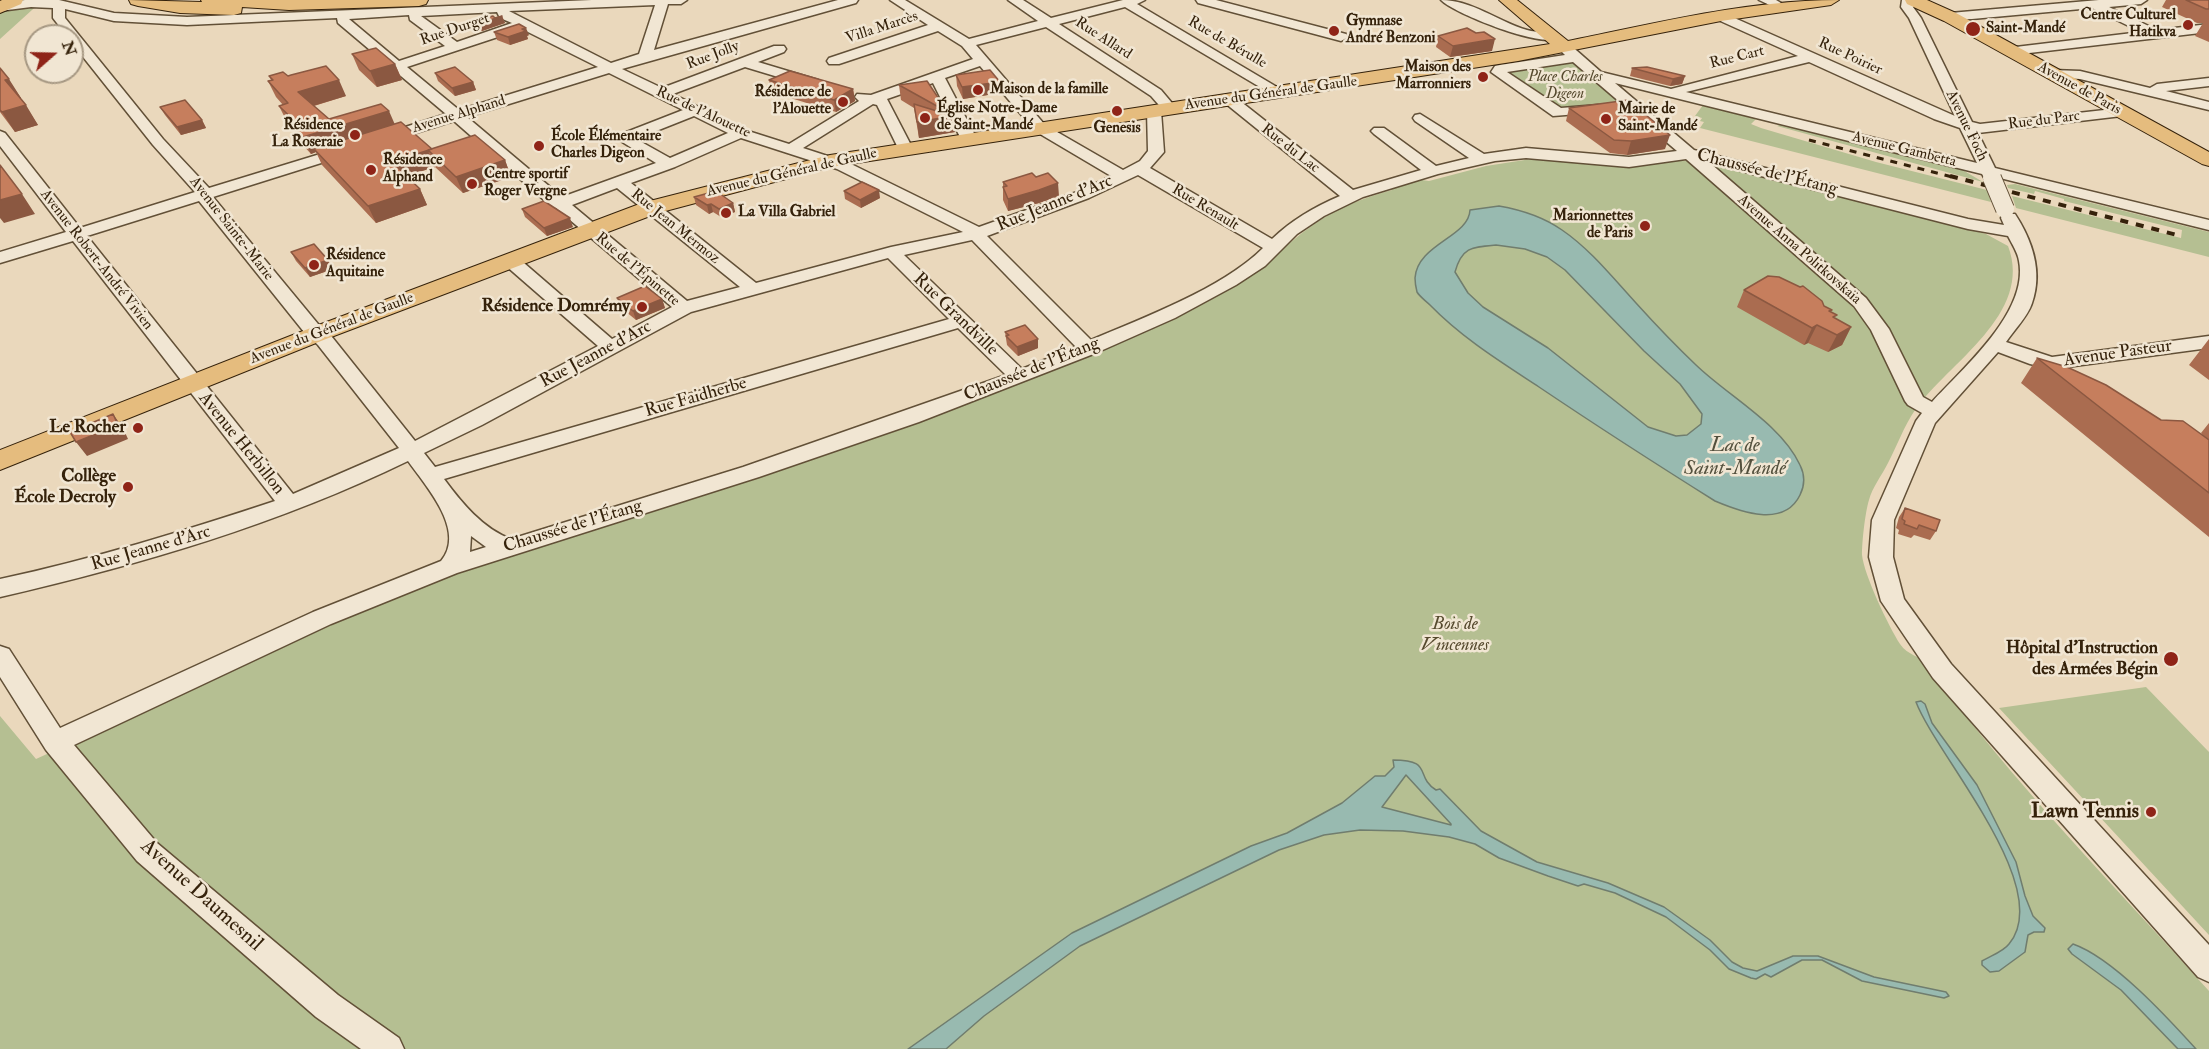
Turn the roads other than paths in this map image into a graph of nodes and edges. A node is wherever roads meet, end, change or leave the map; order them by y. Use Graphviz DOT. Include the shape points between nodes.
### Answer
graph roads {
  1 [pos="138,0"];
  2 [pos="210,0"];
  3 [pos="681,0"];
  4 [pos="852,0"];
  5 [pos="896,0"];
  6 [pos="1014,0"];
  7 [pos="1202,0"];
  8 [pos="1447,0"];
  9 [pos="1507,0"];
  10 [pos="1830,0"];
  11 [pos="2141,0"];
  12 [pos="663,1"];
  13 [pos="52,2"];
  14 [pos="1133,2"];
  15 [pos="1805,2"];
  16 [pos="2091,2"];
  17 [pos="1773,3"];
  18 [pos="1919,3"];
  19 [pos="289,4"];
  20 [pos="5,5"];
  21 [pos="417,6"];
  22 [pos="502,9"];
  23 [pos="343,15"];
  24 [pos="1721,16"];
  25 [pos="1950,17"];
  26 [pos="1048,22"];
  27 [pos="523,24"];
  28 [pos="939,26"];
  29 [pos="2209,28"];
  30 [pos="2155,34"];
  31 [pos="1341,38"];
  32 [pos="967,43"];
  33 [pos="1564,46"];
  34 [pos="455,47"];
  35 [pos="778,49"];
  36 [pos="2012,51"];
  37 [pos="645,57"];
  38 [pos="1811,57"];
  39 [pos="834,61"];
  40 [pos="981,61"];
  41 [pos="744,62"];
  42 [pos="398,66"];
  43 [pos="609,68"];
  44 [pos="2053,74"];
  45 [pos="1598,75"];
  46 [pos="937,76"];
  47 [pos="2209,82"];
  48 [pos="831,88"];
  49 [pos="2143,89"];
  50 [pos="1280,93"];
  51 [pos="660,94"];
  52 [pos="852,94"];
  53 [pos="1671,94"];
  54 [pos="870,100"];
  55 [pos="1230,100"];
  56 [pos="1631,104"];
  57 [pos="2209,106"];
  58 [pos="1162,110"];
  59 [pos="693,111"];
  60 [pos="2122,112"];
  61 [pos="456,116"];
  62 [pos="1420,118"];
  63 [pos="1966,126"];
  64 [pos="1040,128"];
  65 [pos="1379,131"];
  66 [pos="740,133"];
  67 [pos="0,136"];
  68 [pos="969,139"];
  69 [pos="792,148"];
  70 [pos="905,149"];
  71 [pos="1691,154"];
  72 [pos="1481,159"];
  73 [pos="2209,160"];
  74 [pos="830,161"];
  75 [pos="669,164"];
  76 [pos="1433,171"];
  77 [pos="1132,172"];
  78 [pos="1990,175"];
  79 [pos="619,182"];
  80 [pos="203,195"];
  81 [pos="1350,196"];
  82 [pos="558,204"];
  83 [pos="650,208"];
  84 [pos="2209,225"];
  85 [pos="590,231"];
  86 [pos="76,234"];
  87 [pos="977,234"];
  88 [pos="2018,237"];
  89 [pos="1273,248"];
  90 [pos="891,252"];
  91 [pos="0,258"];
  92 [pos="511,261"];
  93 [pos="754,290"];
  94 [pos="684,308"];
  95 [pos="961,321"];
  96 [pos="317,334"];
  97 [pos="2209,342"];
  98 [pos="1995,344"];
  99 [pos="610,347"];
  100 [pos="1089,349"];
  101 [pos="1019,377"];
  102 [pos="192,383"];
  103 [pos="1935,412"];
  104 [pos="412,451"];
  105 [pos="0,460"];
  106 [pos="431,476"];
  107 [pos="289,504"];
  108 [pos="454,509"];
  109 [pos="509,547"];
  110 [pos="449,567"];
  111 [pos="0,588"];
  112 [pos="0,656"];
  113 [pos="54,742"];
  114 [pos="2209,967"];
  115 [pos="388,1049"];
  1 -- 19 [label="highway" via="203,8"];
  2 -- 19 [label="highway"];
  3 -- 12 [label="street"];
  4 -- 37 [label="street, Avenue Alphand"];
  5 -- 28 [label="street"];
  6 -- 26 [label="street, Rue Allard"];
  7 -- 31 [label="street"];
  8 -- 33 [label="street" via="1525,34"];
  9 -- 33 [label="main road"];
  10 -- 15 [label="main road, Avenue du Général de Gaulle"];
  11 -- 16 [label="street"];
  12 -- 22 [label="street"];
  12 -- 37 [label="street"];
  13 -- 20 [label="street"];
  13 -- 23 [label="street" via="101,16 150,21"];
  13 -- 80 [label="street, Avenue Sainte-Marie" via="59,18"];
  14 -- 26 [label="street"];
  14 -- 50 [label="street, Rue de Bérulle"];
  15 -- 17 [label="main road, Avenue du Général de Gaulle"];
  16 -- 25 [label="street"];
  16 -- 30 [label="street"];
  17 -- 24 [label="main road, Avenue du Général de Gaulle"];
  18 -- 25 [label="main road, Avenue de Paris"];
  18 -- 63 [label="street, Avenue Foch"];
  19 -- 21 [label="highway"];
  21 -- 22 [label="street"];
  21 -- 23 [label="street"];
  21 -- 34 [label="street" via="415,17"];
  22 -- 27 [label="street, Rue de l'Alouette" via="505,15"];
  23 -- 42 [label="street, Rue de l'Épinette" via="343,20"];
  24 -- 33 [label="main road, Avenue du Général de Gaulle"];
  24 -- 38 [label="street, Rue Poirier"];
  25 -- 36 [label="main road, Avenue de Paris"];
  26 -- 32 [label="street"];
  26 -- 58 [label="street, Rue Allard" via="1156,93"];
  27 -- 34 [label="street, Rue Durget"];
  27 -- 43 [label="street, Rue de l'Alouette"];
  28 -- 32 [label="street"];
  28 -- 39 [label="street, Villa Marcès"];
  29 -- 30 [label="street"];
  30 -- 36 [label="street"];
  32 -- 40 [label="street, Rue Renault"];
  33 -- 45 [label="street, Avenue Anna Politkovskaïa"];
  33 -- 50 [label="main road, Avenue du Général de Gaulle"];
  33 -- 56 [label="street" via="1498,72 1558,113"];
  34 -- 42 [label="street, Rue Durget"];
  35 -- 41 [label="street, Rue Jolly"];
  36 -- 44 [label="main road, Avenue de Paris"];
  37 -- 43 [label="street, Avenue Alphand"];
  38 -- 53 [label="street, Rue Cart"];
  38 -- 63 [label="street, Rue Poirier"];
  40 -- 46 [label="street"];
  40 -- 64 [label="street, Rue Renault"];
  41 -- 48 [label="street"];
  41 -- 51 [label="street, Rue Jolly"];
  42 -- 61 [label="street, Rue de l'Épinette"];
  43 -- 51 [label="street, Rue de l'Alouette"];
  43 -- 61 [label="street, Avenue Alphand"];
  44 -- 49 [label="street" via="2080,75"];
  44 -- 60 [label="main road, Avenue de Paris"];
  45 -- 53 [label="street, Avenue Gambetta"];
  45 -- 56 [label="street, Avenue Anna Politkovskaïa"];
  46 -- 54 [label="street"];
  46 -- 68 [label="street"];
  47 -- 49 [label="street"];
  49 -- 57 [label="street"];
  50 -- 55 [label="main road, Avenue du Général de Gaulle"];
  51 -- 59 [label="street, Rue de l'Alouette"];
  52 -- 54 [label="street"];
  53 -- 78 [label="street, Avenue Gambetta"];
  54 -- 69 [label="street"];
  54 -- 70 [label="street" via="883,102"];
  55 -- 58 [label="main road, Avenue du Général de Gaulle"];
  55 -- 81 [label="street, Rue du Lac"];
  56 -- 71 [label="street, Avenue Anna Politkovskaïa"];
  58 -- 64 [label="main road, Avenue du Général de Gaulle"];
  58 -- 77 [label="street, Rue Jeanne d'Arc" via="1156,152"];
  59 -- 66 [label="street, Rue de l'Alouette"];
  59 -- 75 [label="street" via="627,140"];
  60 -- 63 [label="street, Rue du Parc" via="1979,129"];
  60 -- 73 [label="main road, Avenue de Paris"];
  61 -- 80 [label="street, Avenue Alphand"];
  61 -- 82 [label="street, Rue de l'Épinette"];
  62 -- 72 [label="street"];
  63 -- 78 [label="street, Avenue Foch"];
  64 -- 68 [label="main road, Avenue du Général de Gaulle"];
  64 -- 77 [label="street, Rue Renault" via="1117,173"];
  65 -- 76 [label="street"];
  66 -- 69 [label="street, Rue de l'Alouette"];
  66 -- 75 [label="street"];
  67 -- 86 [label="street, Avenue Robert-André Vivien"];
  68 -- 70 [label="main road, Avenue du Général de Gaulle"];
  69 -- 74 [label="street, Rue de l'Alouette"];
  70 -- 74 [label="main road, Avenue du Général de Gaulle"];
  71 -- 72 [label="street, Chaussée de l'Étang" via="1629,162 1541,153"];
  71 -- 88 [label="street, Chaussée de l'Étang"];
  71 -- 103 [label="street, Avenue Anna Politkovskaïa" via="1860,302 1880,329 1915,401"];
  72 -- 76 [label="street, Chaussée de l'Étang"];
  74 -- 83 [label="main road, Avenue du Général de Gaulle"];
  74 -- 87 [label="street, Rue de l'Alouette"];
  75 -- 79 [label="street"];
  76 -- 81 [label="street, Chaussée de l'Étang"];
  77 -- 87 [label="street, Rue Jeanne d'Arc" via="1083,195"];
  77 -- 89 [label="street, Rue Renault"];
  78 -- 84 [label="street, Avenue Gambetta"];
  78 -- 88 [label="street, Avenue Foch, bridge"];
  79 -- 82 [label="street, Rue Jean Mermoz"];
  79 -- 83 [label="street, Rue Jean Mermoz"];
  80 -- 86 [label="street, Avenue Alphand"];
  80 -- 96 [label="street, Avenue Sainte-Marie"];
  81 -- 89 [label="street, Chaussée de l'Étang" via="1304,221"];
  82 -- 85 [label="street, Rue de l'Épinette"];
  83 -- 85 [label="main road, Avenue du Général de Gaulle"];
  83 -- 93 [label="street, Rue Jean Mermoz"];
  85 -- 92 [label="main road, Avenue du Général de Gaulle"];
  85 -- 94 [label="street, Rue de l'Épinette"];
  86 -- 91 [label="street, Avenue Alphand"];
  86 -- 102 [label="street, Avenue Robert-André Vivien"];
  87 -- 90 [label="street, Rue Jeanne d'Arc"];
  87 -- 100 [label="street, Rue de l'Alouette"];
  88 -- 98 [label="street, Avenue Foch" via="2028,261 2023,304"];
  89 -- 100 [label="street, Chaussée de l'Étang" via="1243,273 1206,295"];
  90 -- 93 [label="street, Rue Jeanne d'Arc"];
  90 -- 95 [label="street, Rue Grandville"];
  92 -- 96 [label="main road, Avenue du Général de Gaulle"];
  92 -- 99 [label="street"];
  93 -- 94 [label="street, Rue Jeanne d'Arc"];
  94 -- 99 [label="street, Rue Jeanne d'Arc"];
  95 -- 101 [label="street, Rue Grandville"];
  95 -- 106 [label="street, Rue Faidherbe"];
  96 -- 102 [label="main road, Avenue du Général de Gaulle"];
  96 -- 104 [label="street, Avenue Sainte-Marie"];
  97 -- 98 [label="street, Avenue Pasteur" via="2052,363"];
  98 -- 103 [label="street, Avenue Foch"];
  99 -- 104 [label="street, Rue Jeanne d'Arc"];
  100 -- 101 [label="street, Chaussée de l'Étang"];
  101 -- 109 [label="street, Chaussée de l'Étang" via="751,472"];
  102 -- 105 [label="main road, Avenue du Général de Gaulle"];
  102 -- 107 [label="street, Avenue Herbillon"];
  103 -- 114 [label="street, Avenue Foch" via="1926,422 1883,520 1881,557 1893,601 1921,643 1994,730"];
  104 -- 106 [label="street, Avenue Sainte-Marie"];
  104 -- 107 [label="street, Rue Jeanne d'Arc"];
  106 -- 108 [label="street, Avenue Sainte-Marie"];
  107 -- 111 [label="street, Rue Jeanne d'Arc" via="164,546"];
  108 -- 109 [label="street" via="488,540"];
  108 -- 110 [label="street" via="461,537 457,558"];
  109 -- 110 [label="street, Chaussée de l'Étang"];
  110 -- 113 [label="street, Chaussée de l'Étang" via="332,614"];
  112 -- 113 [label="street, Avenue Daumesnil"];
  113 -- 115 [label="street, Avenue Daumesnil" via="147,852 327,1006"];
}
